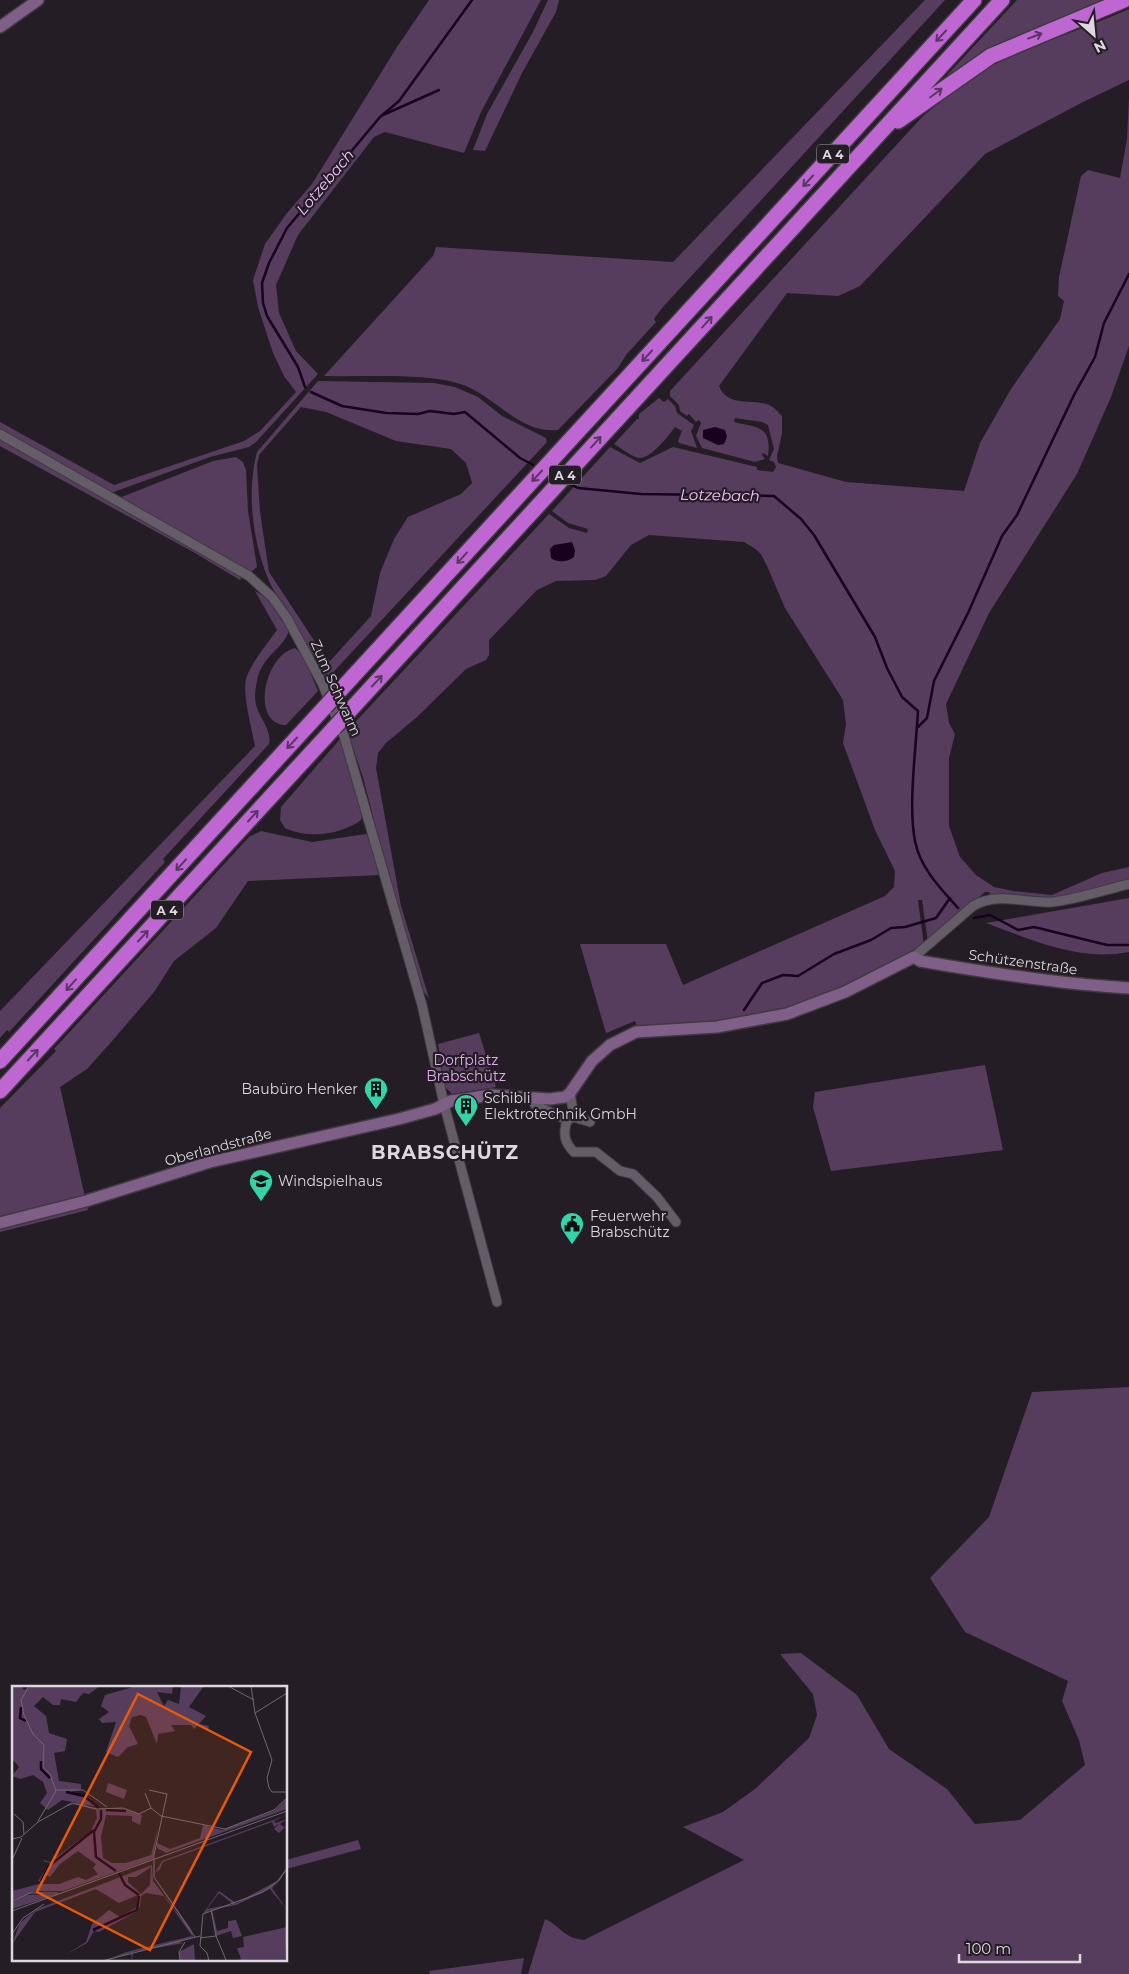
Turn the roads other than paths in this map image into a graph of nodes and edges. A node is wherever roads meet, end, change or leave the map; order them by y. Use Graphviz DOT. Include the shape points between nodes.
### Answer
graph roads {
  1 [pos="38,0"];
  2 [pos="974,0"];
  3 [pos="1002,0"];
  4 [pos="1124,0"];
  5 [pos="0,27"];
  6 [pos="869,143"];
  7 [pos="0,434"];
  8 [pos="1129,884"];
  9 [pos="914,957"];
  10 [pos="1129,988"];
  11 [pos="0,1062"];
  12 [pos="0,1091"];
  13 [pos="570,1093"];
  14 [pos="531,1098"];
  15 [pos="444,1104"];
  16 [pos="571,1119"];
  17 [pos="590,1122"];
  18 [pos="676,1222"];
  19 [pos="0,1223"];
  20 [pos="497,1302"];
  1 -- 5 [label="street"];
  2 -- 11 [label="highway, A 4, one-way"];
  3 -- 6 [label="highway, A 4"];
  6 -- 4 [label="highway, one-way" via="991,56"];
  12 -- 6 [label="highway, A 4, one-way"];
  7 -- 15 [label="street, Zum Schwarm" via="234,567 266,589 278,604 322,683 347,743 422,1005"];
  8 -- 9 [label="street" via="1061,901 983,900"];
  9 -- 10 [label="street, Schützenstraße" via="920,961 1000,974 1077,985"];
  9 -- 13 [label="street" via="845,992 787,1014 717,1027 636,1032 610,1045 592,1061"];
  13 -- 14 [label="street, Oberlandstraße" via="550,1099"];
  13 -- 16 [label="street"];
  14 -- 15 [label="street, Oberlandstraße" via="490,1095"];
  14 -- 16 [label="street" via="535,1105"];
  15 -- 19 [label="street, Oberlandstraße" via="399,1119 210,1162 86,1201"];
  15 -- 20 [label="street, Zum Schwarm"];
  16 -- 17 [label="street"];
  16 -- 18 [label="street" via="564,1132 567,1145 574,1152 596,1152 620,1171 633,1174 657,1197"];
}
